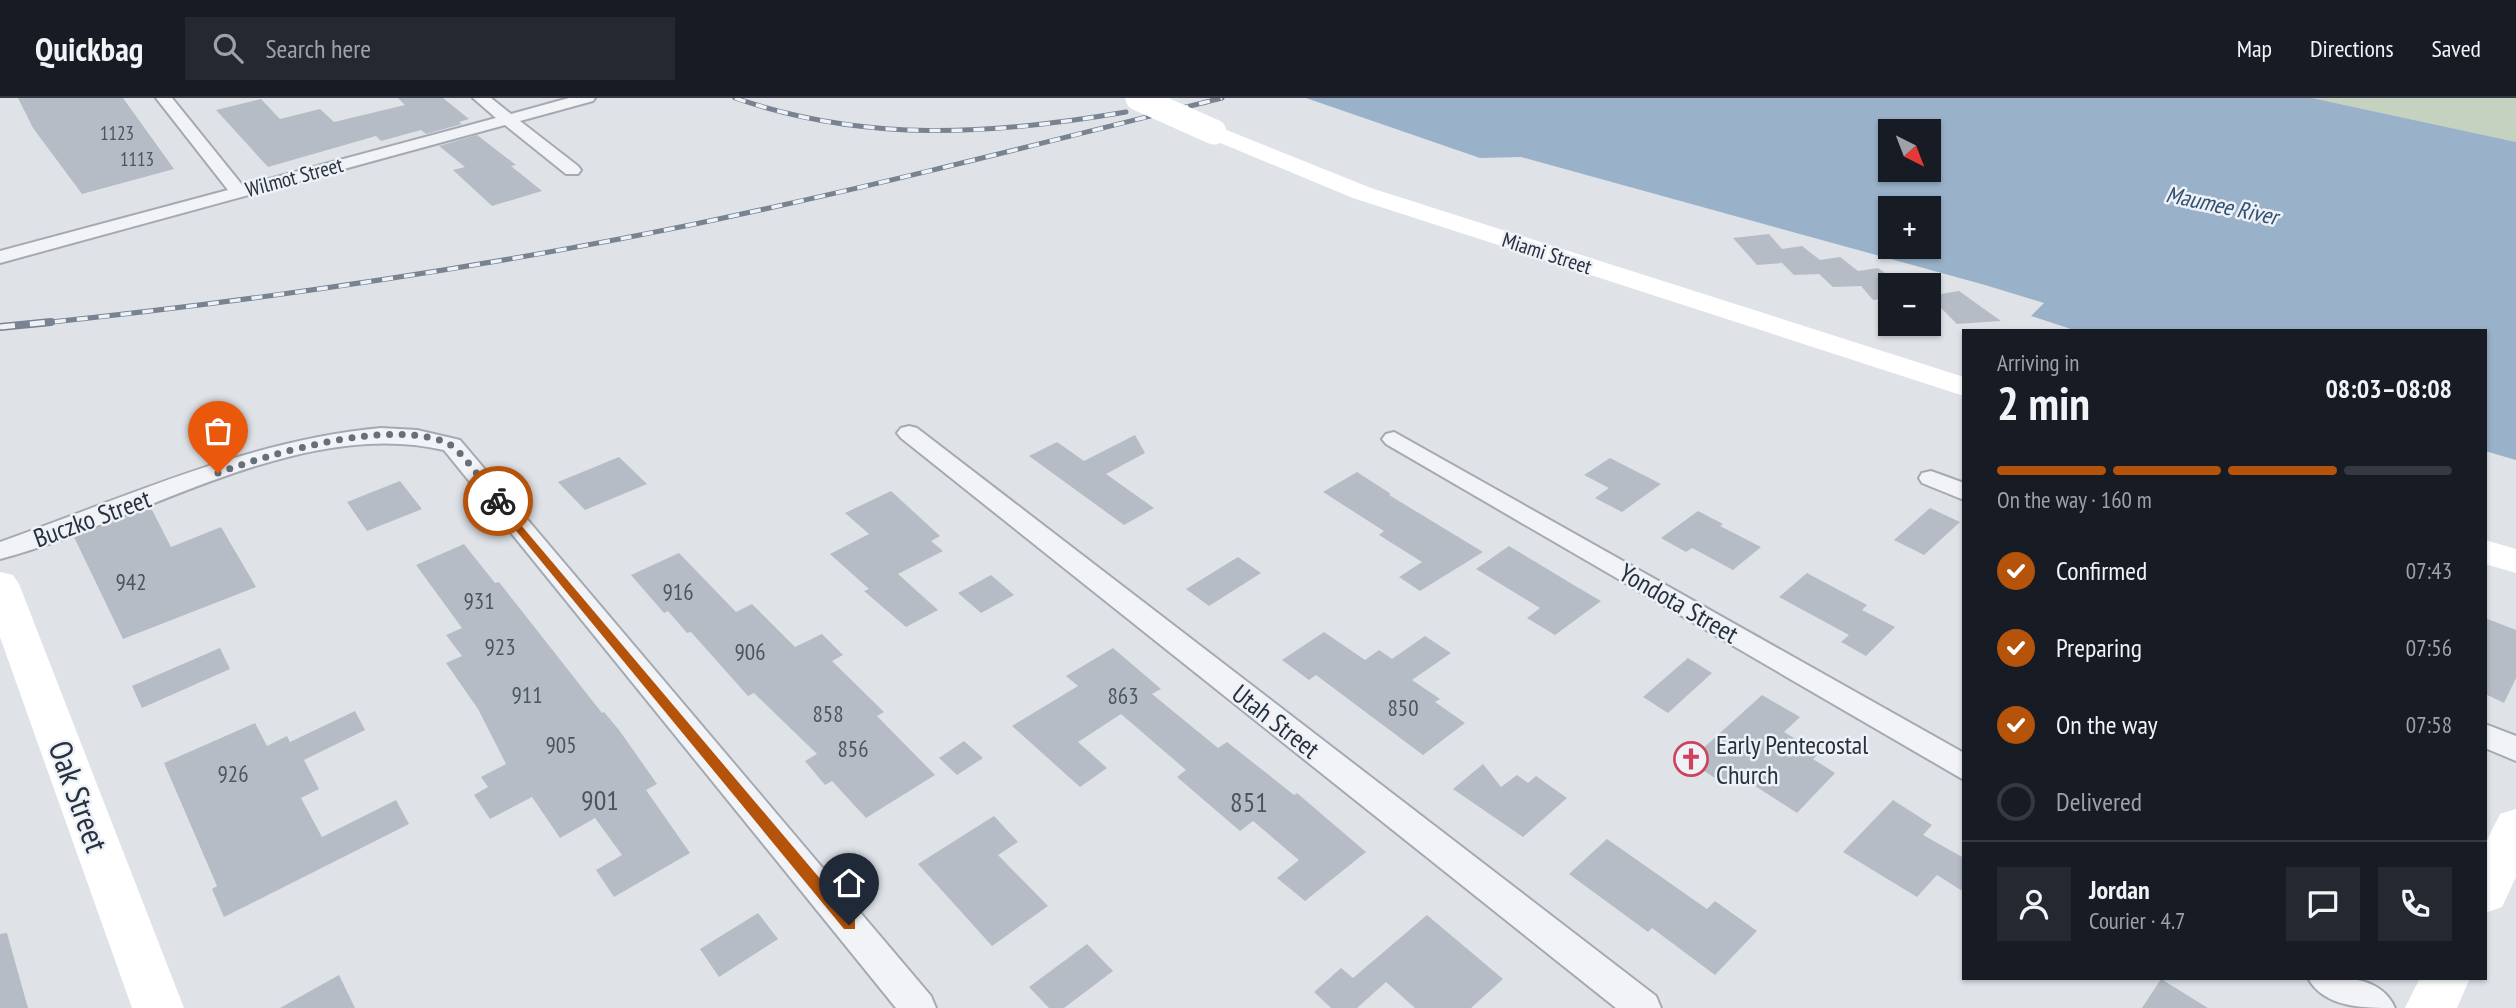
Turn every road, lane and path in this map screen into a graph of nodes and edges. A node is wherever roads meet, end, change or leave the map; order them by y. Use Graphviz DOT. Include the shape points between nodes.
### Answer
graph roads {
  1 [pos="164,98"];
  2 [pos="481,98"];
  3 [pos="587,98"];
  4 [pos="1138,98"];
  5 [pos="508,119"];
  6 [pos="572,170"];
  7 [pos="239,192"];
  8 [pos="0,257"];
  9 [pos="1962,386"];
  10 [pos="909,433"];
  11 [pos="1394,439"];
  12 [pos="1931,478"];
  13 [pos="1962,492"];
  14 [pos="0,551"];
  15 [pos="2487,553"];
  16 [pos="2516,561"];
  17 [pos="0,584"];
  18 [pos="2487,736"];
  19 [pos="2516,749"];
  20 [pos="1962,767"];
  21 [pos="2516,827"];
  22 [pos="2487,889"];
  23 [pos="2329,980"];
  24 [pos="2444,980"];
  25 [pos="158,1008"];
  26 [pos="918,1008"];
  27 [pos="1643,1008"];
  28 [pos="2377,1008"];
  29 [pos="2431,1008"];
  1 -- 7 [label="street"];
  2 -- 5 [label="street"];
  3 -- 5 [label="street, Wilmot Street"];
  4 -- 9 [label="street, Miami Street, bridge" via="1362,193"];
  5 -- 6 [label="street"];
  5 -- 7 [label="street, Wilmot Street"];
  7 -- 8 [label="street, Wilmot Street"];
  10 -- 27 [label="street, Utah Street"];
  11 -- 20 [label="street, Yondota Street"];
  12 -- 13 [label="street"];
  14 -- 26 [label="street, Buczko Street" via="270,454 346,439 415,437 452,445"];
  15 -- 16 [label="street"];
  17 -- 25 [label="street, Oak Street"];
  18 -- 19 [label="street"];
  21 -- 22 [label="street"];
  23 -- 28 [label="street"];
  24 -- 29 [label="street"];
}
